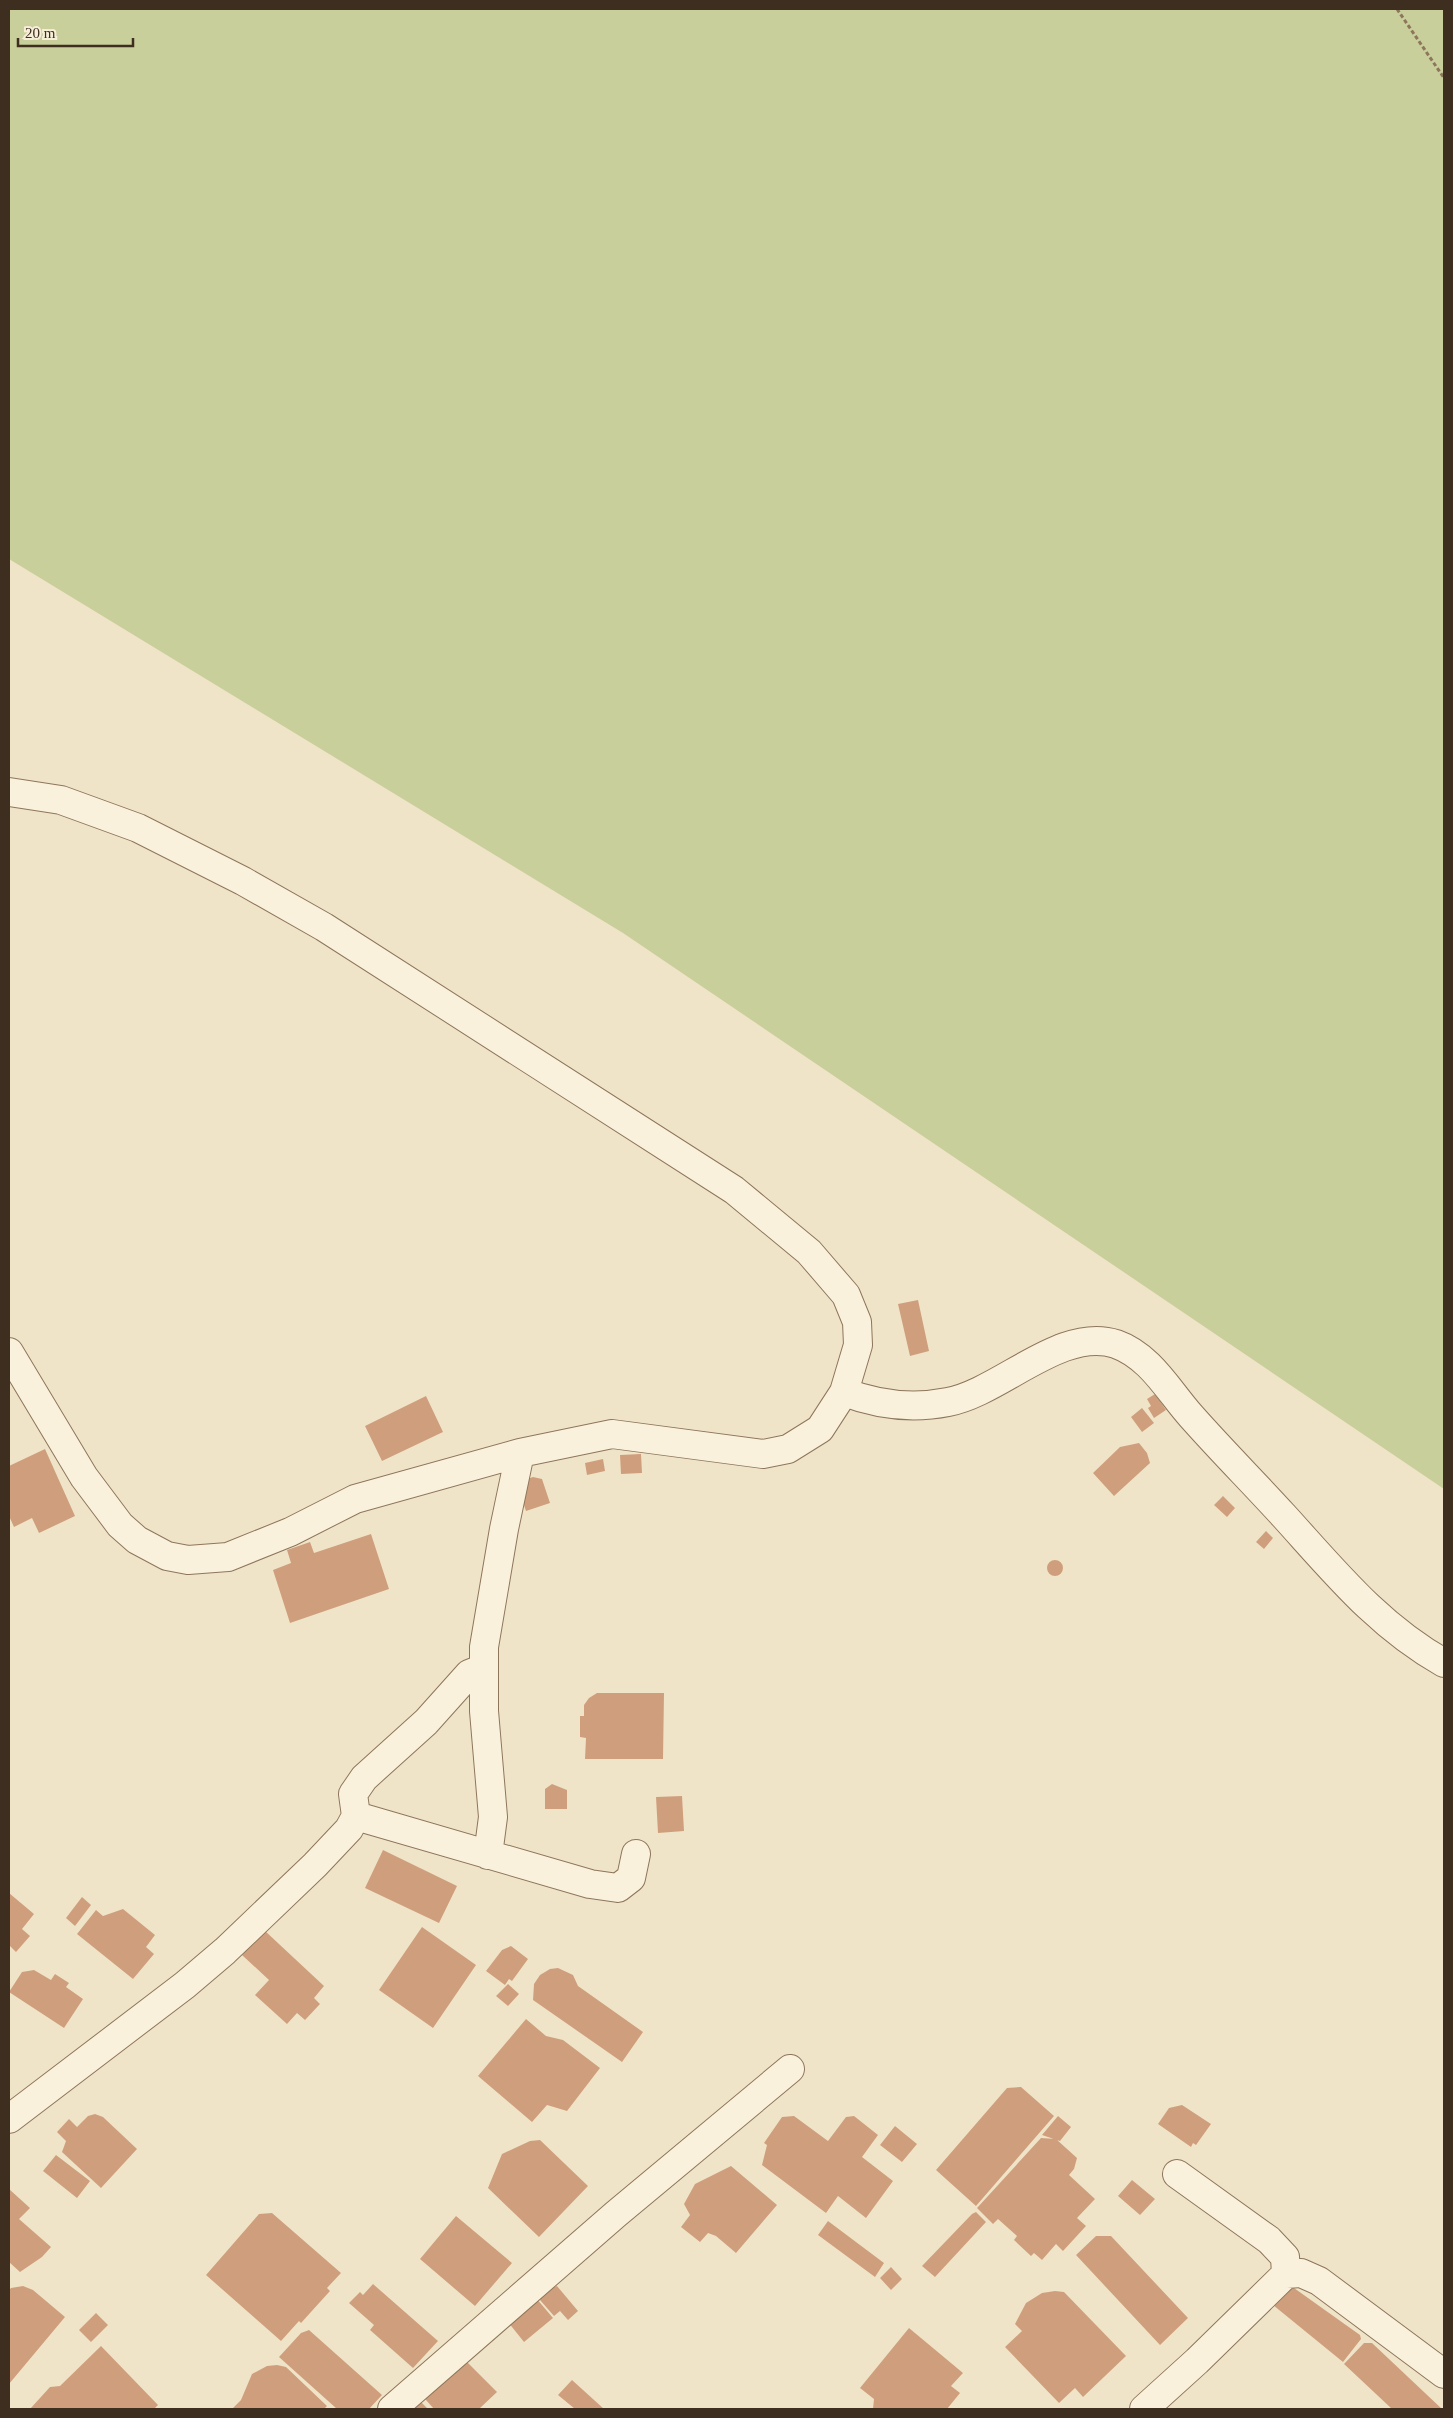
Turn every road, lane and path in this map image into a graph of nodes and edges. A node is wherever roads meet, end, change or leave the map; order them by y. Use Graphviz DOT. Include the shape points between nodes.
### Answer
graph roads {
  1 [pos="1397,9"];
  2 [pos="1444,78"];
  3 [pos="9,792"];
  4 [pos="9,1352"];
  5 [pos="844,1392"];
  6 [pos="520,1453"];
  7 [pos="1444,1663"];
  8 [pos="484,1668"];
  9 [pos="356,1816"];
  10 [pos="636,1854"];
  11 [pos="488,1855"];
  12 [pos="790,2069"];
  13 [pos="9,2119"];
  14 [pos="1177,2174"];
  15 [pos="1286,2274"];
  16 [pos="1444,2374"];
  17 [pos="392,2409"];
  18 [pos="1144,2409"];
  1 -- 2 [label="path"];
  3 -- 5 [label="street" via="61,800 138,828 244,880 324,927 734,1190 809,1252 846,1295 857,1322 858,1345"];
  4 -- 6 [label="street" via="84,1477 120,1525 137,1540 166,1556 188,1560 228,1557 290,1532 355,1499"];
  5 -- 6 [label="street" via="820,1429 788,1449 762,1454 612,1434"];
  5 -- 7 [label="street" via="871,1402 911,1406 949,1402 1070,1346 1097,1340 1117,1345 1145,1360 1190,1416 1366,1606 1415,1646"];
  6 -- 8 [label="street" via="487,1629"];
  8 -- 9 [label="street" via="469,1674 426,1722 364,1778 353,1794"];
  8 -- 11 [label="street" via="484,1711 493,1817"];
  9 -- 11 [label="street"];
  9 -- 13 [label="street" via="349,1829 315,1865 225,1951"];
  10 -- 11 [label="street" via="631,1878 618,1888 590,1884"];
  12 -- 17 [label="street" via="616,2214"];
  14 -- 15 [label="street" via="1269,2240 1285,2257"];
  15 -- 16 [label="street" via="1301,2273 1319,2281"];
  15 -- 18 [label="street"];
}
